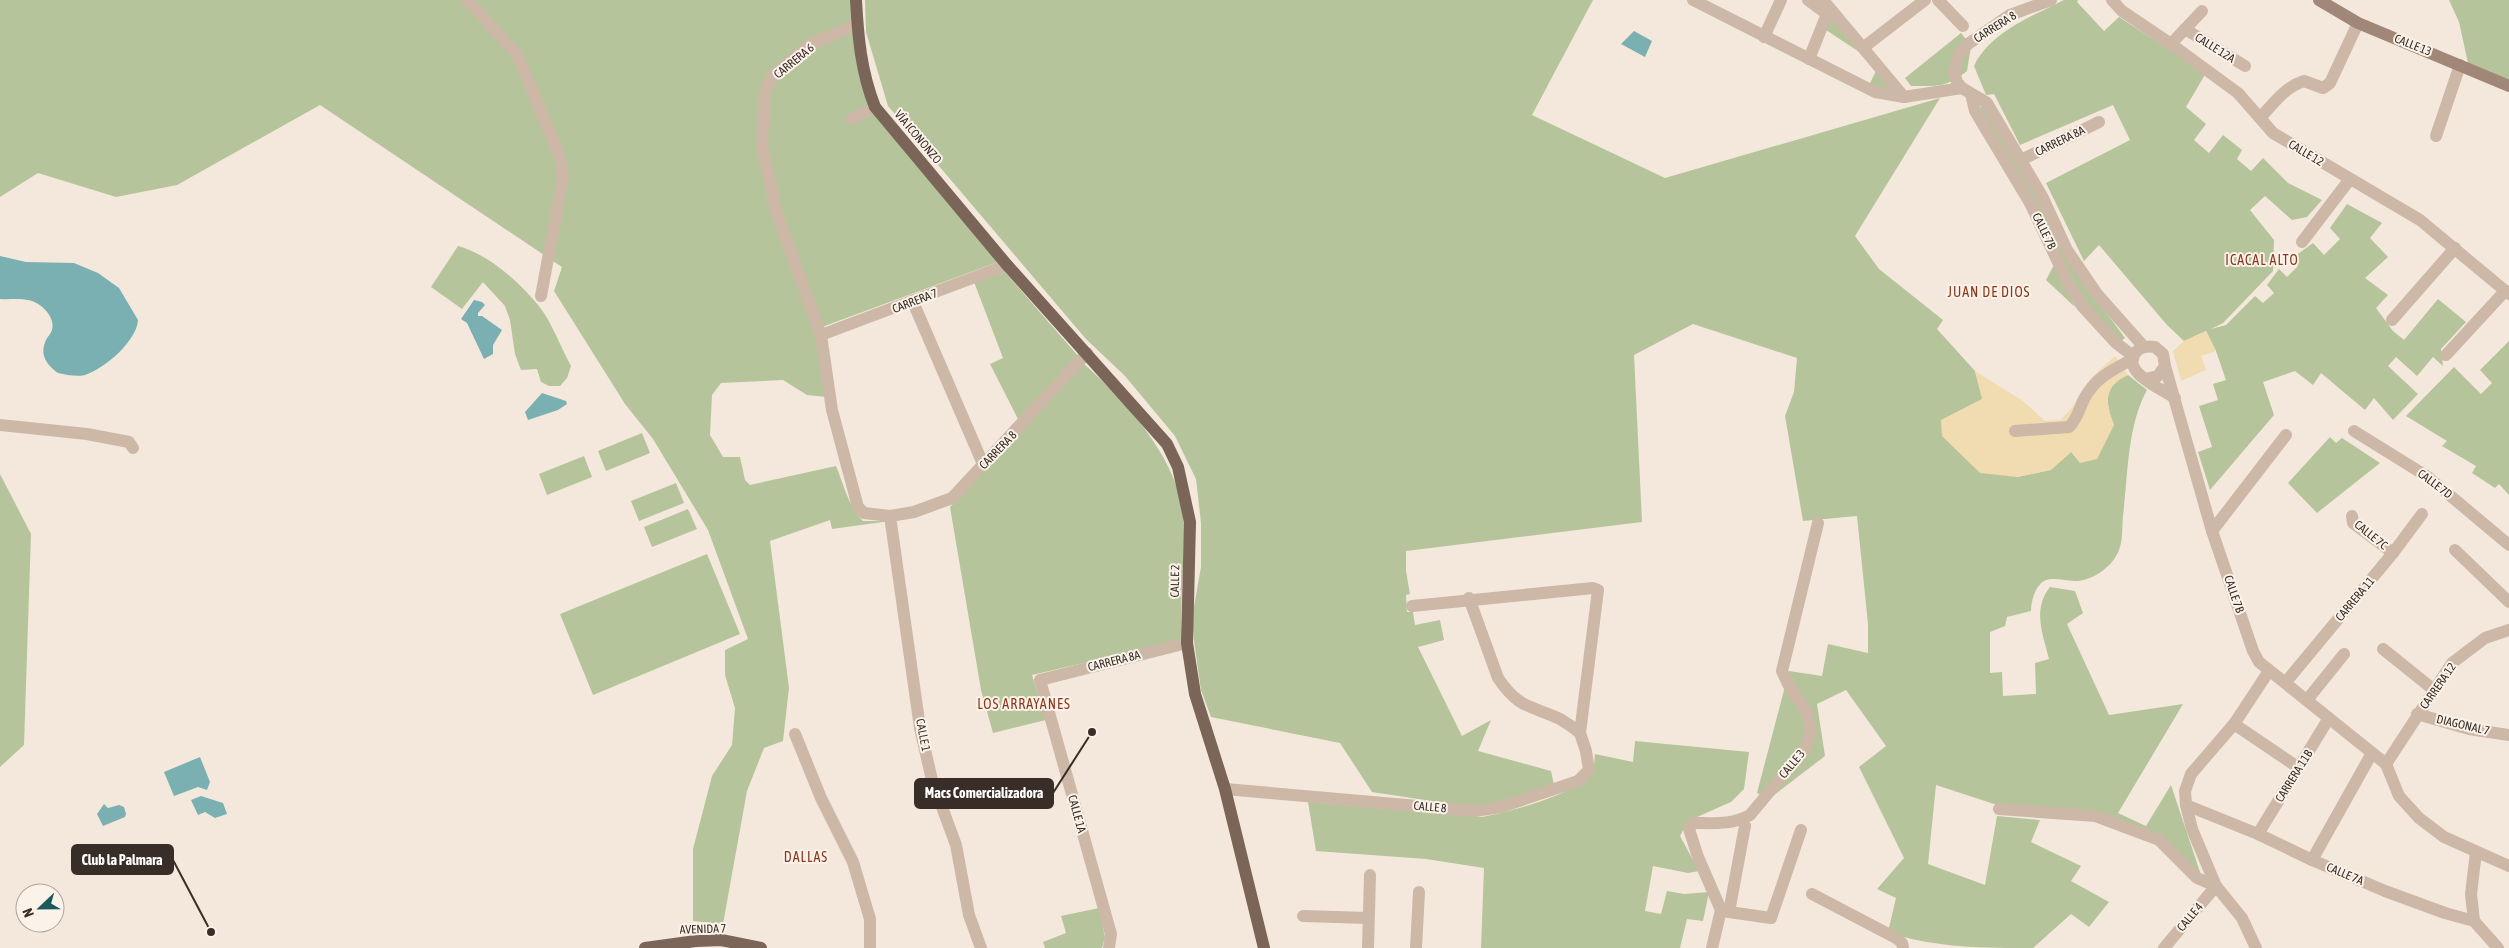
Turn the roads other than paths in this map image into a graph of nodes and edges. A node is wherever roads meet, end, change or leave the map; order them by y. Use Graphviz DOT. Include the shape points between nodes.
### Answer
graph roads {
  1 [pos="467,0"];
  2 [pos="856,0"];
  3 [pos="1693,0"];
  4 [pos="1781,0"];
  5 [pos="1808,0"];
  6 [pos="1823,0"];
  7 [pos="1925,0"];
  8 [pos="1938,0"];
  9 [pos="2051,0"];
  10 [pos="2112,0"];
  11 [pos="2319,0"];
  12 [pos="2202,11"];
  13 [pos="2358,23"];
  14 [pos="857,26"];
  15 [pos="1963,26"];
  16 [pos="2186,29"];
  17 [pos="1764,37"];
  18 [pos="2171,44"];
  19 [pos="1864,47"];
  20 [pos="1809,59"];
  21 [pos="2460,65"];
  22 [pos="2244,66"];
  23 [pos="1954,71"];
  24 [pos="2509,86"];
  25 [pos="1966,91"];
  26 [pos="1904,97"];
  27 [pos="876,107"];
  28 [pos="2260,118"];
  29 [pos="851,119"];
  30 [pos="2099,122"];
  31 [pos="2436,136"];
  32 [pos="2021,160"];
  33 [pos="2350,179"];
  34 [pos="2302,242"];
  35 [pos="2455,248"];
  36 [pos="1009,267"];
  37 [pos="2507,293"];
  38 [pos="541,296"];
  39 [pos="913,302"];
  40 [pos="2392,320"];
  41 [pos="822,335"];
  42 [pos="2144,347"];
  43 [pos="1087,353"];
  44 [pos="2446,355"];
  45 [pos="2133,358"];
  46 [pos="2165,366"];
  47 [pos="2145,379"];
  48 [pos="2175,398"];
  49 [pos="0,425"];
  50 [pos="2015,430"];
  51 [pos="2354,431"];
  52 [pos="2286,435"];
  53 [pos="133,448"];
  54 [pos="983,464"];
  55 [pos="2422,514"];
  56 [pos="890,516"];
  57 [pos="2352,516"];
  58 [pos="1818,523"];
  59 [pos="2212,531"];
  60 [pos="2509,545"];
  61 [pos="2455,550"];
  62 [pos="2393,553"];
  63 [pos="1469,598"];
  64 [pos="2509,602"];
  65 [pos="1412,606"];
  66 [pos="2509,630"];
  67 [pos="1187,643"];
  68 [pos="2383,649"];
  69 [pos="2344,654"];
  70 [pos="2269,671"];
  71 [pos="1040,680"];
  72 [pos="2286,682"];
  73 [pos="2434,690"];
  74 [pos="2307,700"];
  75 [pos="2417,714"];
  76 [pos="2329,718"];
  77 [pos="2234,724"];
  78 [pos="1580,733"];
  79 [pos="795,734"];
  80 [pos="2509,735"];
  81 [pos="2372,753"];
  82 [pos="2386,764"];
  83 [pos="2299,768"];
  84 [pos="1225,790"];
  85 [pos="2186,805"];
  86 [pos="1999,809"];
  87 [pos="1745,826"];
  88 [pos="1802,830"];
  89 [pos="2258,834"];
  90 [pos="2476,852"];
  91 [pos="2312,860"];
  92 [pos="2509,866"];
  93 [pos="1370,875"];
  94 [pos="2216,886"];
  95 [pos="1418,892"];
  96 [pos="1812,894"];
  97 [pos="1725,911"];
  98 [pos="1303,916"];
  99 [pos="1368,918"];
  100 [pos="2474,921"];
  101 [pos="644,948"];
  102 [pos="762,948"];
  103 [pos="870,948"];
  104 [pos="981,948"];
  105 [pos="1109,948"];
  106 [pos="1264,948"];
  107 [pos="1368,948"];
  108 [pos="1416,948"];
  109 [pos="1712,948"];
  110 [pos="1903,948"];
  111 [pos="2164,948"];
  112 [pos="2256,948"];
  113 [pos="2498,948"];
  1 -- 38 [label="street" via="517,54 560,157 562,178"];
  2 -- 14 [label="main road, VÍA ICONONZO"];
  3 -- 17 [label="street"];
  4 -- 17 [label="street"];
  5 -- 20 [label="street" via="1827,14"];
  6 -- 19 [label="street"];
  7 -- 19 [label="street"];
  8 -- 15 [label="street"];
  9 -- 23 [label="street, CARRERA 8" via="2010,15 1978,36 1960,54"];
  10 -- 18 [label="street, CALLE 12" via="2122,11"];
  11 -- 13 [label="main road, CALLE 13"];
  12 -- 16 [label="street"];
  13 -- 21 [label="main road, CALLE 13"];
  13 -- 28 [label="street" via="2330,83 2323,88 2304,81 2295,84"];
  14 -- 27 [label="main road, VÍA ICONONZO" via="860,54"];
  14 -- 41 [label="street, CARRERA 6" via="810,44 772,76 765,92 762,146 776,211"];
  16 -- 18 [label="street"];
  16 -- 22 [label="street, CALLE 12A"];
  17 -- 20 [label="street"];
  18 -- 28 [label="street, CALLE 12" via="2238,93"];
  19 -- 26 [label="street"];
  20 -- 26 [label="street" via="1875,92"];
  21 -- 24 [label="main road, CALLE 13"];
  21 -- 31 [label="street"];
  23 -- 25 [label="street, CALLE 7B" via="1957,82"];
  25 -- 26 [label="street"];
  25 -- 32 [label="street, CALLE 7B" via="1987,103"];
  25 -- 45 [label="street, CALLE 7B" via="2030,203 2082,306"];
  27 -- 29 [label="street"];
  27 -- 36 [label="main road, VÍA ICONONZO"];
  28 -- 33 [label="street, CALLE 12" via="2272,133"];
  30 -- 32 [label="street, CARRERA 8A"];
  32 -- 42 [label="street, CALLE 7B" via="2096,294"];
  33 -- 34 [label="street"];
  33 -- 35 [label="street, CALLE 12" via="2420,220"];
  35 -- 37 [label="street, CALLE 12"];
  35 -- 40 [label="street"];
  36 -- 39 [label="street, CARRERA 7"];
  36 -- 43 [label="main road, CALLE 2"];
  37 -- 44 [label="street"];
  39 -- 41 [label="street, CARRERA 7"];
  39 -- 54 [label="street"];
  41 -- 56 [label="street, CARRERA 8" via="832,410 858,507 864,512"];
  42 -- 45 [label="street"];
  42 -- 46 [label="street" via="2160,350"];
  43 -- 54 [label="street, CARRERA 8"];
  43 -- 67 [label="main road, CALLE 2" via="1167,444 1178,467 1190,522"];
  45 -- 47 [label="street" via="2135,372"];
  45 -- 50 [label="street" via="2101,375 2069,427"];
  46 -- 47 [label="street" via="2158,376"];
  46 -- 48 [label="street, CALLE 7B"];
  47 -- 48 [label="street"];
  48 -- 59 [label="street, CALLE 7B"];
  49 -- 53 [label="street" via="87,434 129,442"];
  51 -- 60 [label="street, CALLE 7D" via="2428,476"];
  52 -- 59 [label="street"];
  54 -- 56 [label="street, CARRERA 8" via="952,498 914,512"];
  55 -- 62 [label="street, CARRERA 11"];
  56 -- 104 [label="street, CALLE 1" via="920,728 932,780 956,845 969,915"];
  57 -- 62 [label="street, CALLE 7C" via="2353,523"];
  58 -- 97 [label="street, CALLE 3" via="1782,670 1807,713 1811,733 1805,749 1750,815 1729,824 1693,824 1689,829 1698,857"];
  59 -- 70 [label="street, CALLE 7B" via="2253,652"];
  61 -- 64 [label="street"];
  62 -- 72 [label="street, CARRERA 11"];
  63 -- 65 [label="street"];
  63 -- 78 [label="street" via="1498,678 1506,689 1521,704 1561,720"];
  63 -- 78 [label="street" via="1598,590"];
  66 -- 73 [label="street, CARRERA 12" via="2472,646 2452,663"];
  67 -- 71 [label="street, CARRERA 8A"];
  67 -- 84 [label="main road, CALLE 2" via="1195,694"];
  68 -- 73 [label="street"];
  69 -- 74 [label="street"];
  70 -- 72 [label="street, CALLE 7B"];
  70 -- 77 [label="street"];
  71 -- 105 [label="street, CALLE 1A" via="1111,934"];
  72 -- 74 [label="street, CALLE 7B"];
  73 -- 75 [label="street, CARRERA 12"];
  74 -- 76 [label="street, CALLE 7B"];
  75 -- 80 [label="street, DIAGONAL 7"];
  75 -- 82 [label="street, CARRERA 12"];
  76 -- 81 [label="street, CALLE 7B"];
  76 -- 83 [label="street, CARRERA 11B"];
  77 -- 83 [label="street"];
  77 -- 85 [label="street" via="2191,774 2185,791"];
  78 -- 84 [label="street, CALLE 8" via="1589,770 1578,781 1501,807 1475,811"];
  79 -- 103 [label="street" via="821,798 853,862 870,919"];
  81 -- 82 [label="street, CALLE 7B"];
  81 -- 91 [label="street"];
  82 -- 90 [label="street" via="2400,796 2419,818 2444,837"];
  83 -- 89 [label="street, CARRERA 11B"];
  84 -- 106 [label="main road, CALLE 2"];
  85 -- 89 [label="street, CALLE 7A"];
  85 -- 94 [label="street"];
  86 -- 94 [label="street" via="2095,816 2159,840 2197,878"];
  87 -- 97 [label="street"];
  88 -- 97 [label="street" via="1771,918"];
  89 -- 91 [label="street, CALLE 7A"];
  90 -- 92 [label="street"];
  90 -- 100 [label="street" via="2471,894"];
  91 -- 100 [label="street, CALLE 7A" via="2393,894"];
  93 -- 99 [label="street"];
  94 -- 111 [label="street, CALLE 4"];
  94 -- 112 [label="street" via="2242,918"];
  95 -- 108 [label="street"];
  96 -- 110 [label="street" via="1896,938"];
  97 -- 109 [label="street"];
  98 -- 99 [label="street"];
  99 -- 107 [label="street"];
  100 -- 113 [label="street"];
  101 -- 102 [label="main road, AVENIDA 7" via="721,940"];
}
